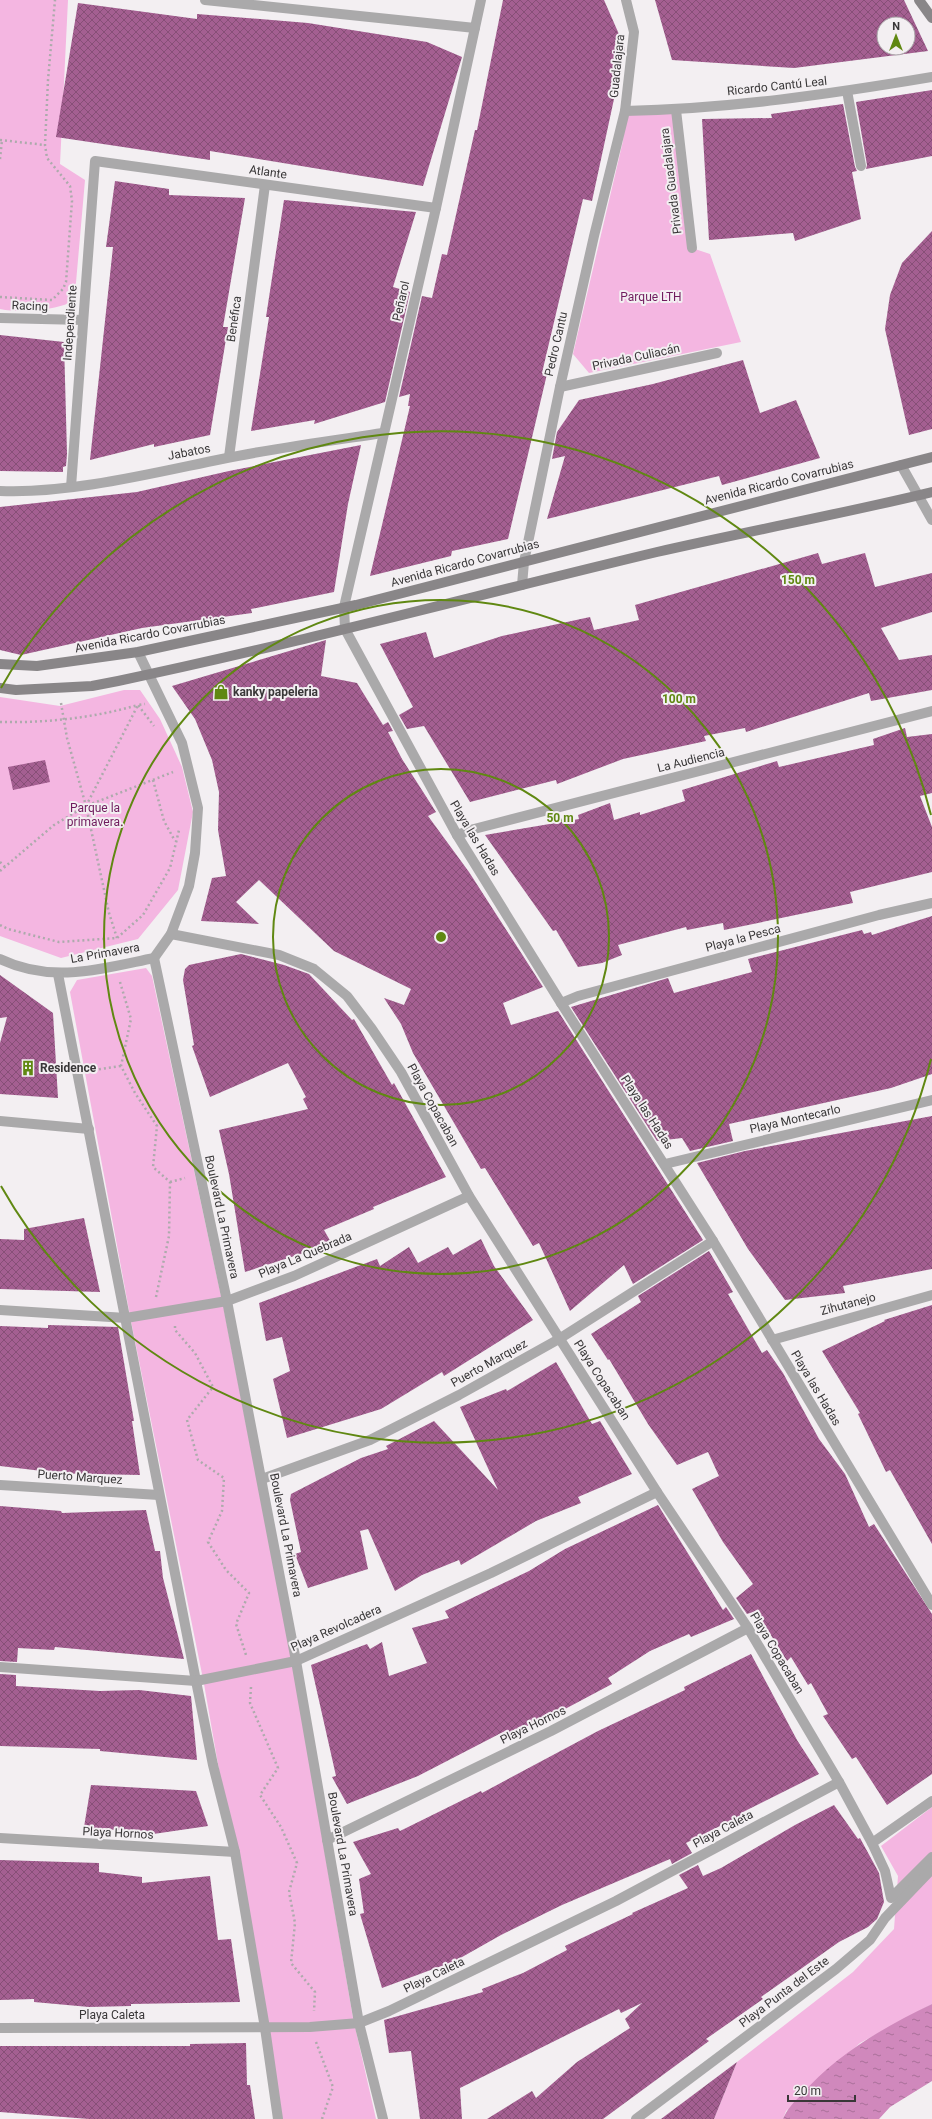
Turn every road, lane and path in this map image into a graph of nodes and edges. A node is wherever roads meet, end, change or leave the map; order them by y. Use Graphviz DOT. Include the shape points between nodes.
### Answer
graph roads {
  1 [pos="55,0"];
  2 [pos="205,0"];
  3 [pos="481,0"];
  4 [pos="626,0"];
  5 [pos="919,0"];
  6 [pos="932,18"];
  7 [pos="475,28"];
  8 [pos="932,77"];
  9 [pos="847,91"];
  10 [pos="676,110"];
  11 [pos="625,112"];
  12 [pos="1,140"];
  13 [pos="45,145"];
  14 [pos="0,159"];
  15 [pos="95,162"];
  16 [pos="861,166"];
  17 [pos="265,185"];
  18 [pos="436,208"];
  19 [pos="692,248"];
  20 [pos="0,298"];
  21 [pos="0,318"];
  22 [pos="83,320"];
  23 [pos="717,352"];
  24 [pos="560,387"];
  25 [pos="383,433"];
  26 [pos="229,457"];
  27 [pos="932,457"];
  28 [pos="901,465"];
  29 [pos="71,486"];
  30 [pos="0,491"];
  31 [pos="932,492"];
  32 [pos="918,495"];
  33 [pos="932,520"];
  34 [pos="524,562"];
  35 [pos="522,585"];
  36 [pos="344,607"];
  37 [pos="345,630"];
  38 [pos="138,652"];
  39 [pos="0,664"];
  40 [pos="148,675"];
  41 [pos="0,688"];
  42 [pos="57,688"];
  43 [pos="160,701"];
  44 [pos="138,705"];
  45 [pos="932,711"];
  46 [pos="65,719"];
  47 [pos="0,722"];
  48 [pos="158,733"];
  49 [pos="170,766"];
  50 [pos="189,767"];
  51 [pos="172,772"];
  52 [pos="153,780"];
  53 [pos="174,780"];
  54 [pos="86,806"];
  55 [pos="179,826"];
  56 [pos="457,836"];
  57 [pos="176,841"];
  58 [pos="195,853"];
  59 [pos="0,862"];
  60 [pos="5,867"];
  61 [pos="0,871"];
  62 [pos="932,903"];
  63 [pos="0,925"];
  64 [pos="171,934"];
  65 [pos="117,938"];
  66 [pos="154,958"];
  67 [pos="0,959"];
  68 [pos="115,966"];
  69 [pos="58,974"];
  70 [pos="561,1003"];
  71 [pos="121,1066"];
  72 [pos="78,1072"];
  73 [pos="932,1100"];
  74 [pos="0,1121"];
  75 [pos="89,1129"];
  76 [pos="665,1164"];
  77 [pos="469,1196"];
  78 [pos="713,1241"];
  79 [pos="932,1295"];
  80 [pos="227,1301"];
  81 [pos="175,1309"];
  82 [pos="0,1310"];
  83 [pos="153,1314"];
  84 [pos="126,1318"];
  85 [pos="559,1338"];
  86 [pos="772,1340"];
  87 [pos="262,1479"];
  88 [pos="0,1485"];
  89 [pos="657,1492"];
  90 [pos="159,1495"];
  91 [pos="932,1605"];
  92 [pos="748,1628"];
  93 [pos="296,1661"];
  94 [pos="0,1667"];
  95 [pos="251,1670"];
  96 [pos="196,1681"];
  97 [pos="839,1782"];
  98 [pos="932,1801"];
  99 [pos="0,1838"];
  100 [pos="327,1840"];
  101 [pos="872,1843"];
  102 [pos="235,1852"];
  103 [pos="932,1856"];
  104 [pos="932,1869"];
  105 [pos="360,2023"];
  106 [pos="0,2028"];
  107 [pos="265,2028"];
  108 [pos="310,2028"];
  109 [pos="278,2119"];
  110 [pos="322,2119"];
  111 [pos="383,2119"];
  112 [pos="636,2119"];
  1 -- 13 [label="path"];
  2 -- 7 [label="street"];
  3 -- 7 [label="street, Peñarol"];
  4 -- 11 [label="street, Guadalajara" via="634,32"];
  5 -- 6 [label="street"];
  7 -- 18 [label="street, Peñarol"];
  8 -- 9 [label="street, Ricardo Cantú Leal"];
  9 -- 10 [label="street, Ricardo Cantú Leal"];
  9 -- 16 [label="street"];
  10 -- 11 [label="street, Ricardo Cantú Leal"];
  10 -- 19 [label="street, Privada Guadalajara"];
  11 -- 24 [label="street, Pedro Cantu"];
  12 -- 13 [label="path"];
  12 -- 14 [label="path"];
  13 -- 20 [label="path" via="47,158 70,186 72,201 64,290 52,300"];
  15 -- 17 [label="street, Atlante"];
  15 -- 22 [label="street, Independiente"];
  17 -- 18 [label="street, Atlante"];
  17 -- 26 [label="street, Benéfica"];
  18 -- 25 [label="street, Peñarol"];
  21 -- 22 [label="street, Racing"];
  22 -- 29 [label="street, Independiente"];
  23 -- 24 [label="street, Privada Culiacán"];
  24 -- 34 [label="street, Pedro Cantu"];
  25 -- 26 [label="street, Jabatos"];
  25 -- 36 [label="street, Peñarol"];
  26 -- 29 [label="street, Jabatos"];
  27 -- 28 [label="street, Avenida Ricardo Covarrubias"];
  28 -- 32 [label="street"];
  28 -- 34 [label="street, Avenida Ricardo Covarrubias"];
  29 -- 30 [label="street, Jabatos" via="22,492"];
  31 -- 32 [label="street"];
  32 -- 33 [label="street"];
  32 -- 35 [label="street"];
  34 -- 35 [label="street, Pedro Cantu"];
  34 -- 36 [label="street, Avenida Ricardo Covarrubias"];
  35 -- 37 [label="street"];
  36 -- 37 [label="street"];
  36 -- 38 [label="street, Avenida Ricardo Covarrubias"];
  37 -- 40 [label="street"];
  37 -- 56 [label="street, Playa las Hadas"];
  38 -- 39 [label="street, Avenida Ricardo Covarrubias" via="37,666"];
  38 -- 40 [label="street, La Primavera"];
  40 -- 42 [label="street" via="92,686"];
  40 -- 43 [label="street, La Primavera"];
  41 -- 42 [label="street"];
  42 -- 46 [label="path"];
  43 -- 44 [label="path"];
  43 -- 50 [label="street, La Primavera" via="182,743"];
  44 -- 46 [label="path"];
  44 -- 48 [label="path"];
  44 -- 54 [label="path"];
  45 -- 56 [label="street, La Audiencia"];
  46 -- 47 [label="path"];
  46 -- 54 [label="path" via="67,738"];
  49 -- 51 [label="path"];
  50 -- 51 [label="path"];
  50 -- 58 [label="street, La Primavera" via="198,808"];
  51 -- 52 [label="path"];
  51 -- 53 [label="path"];
  52 -- 54 [label="path"];
  52 -- 57 [label="path" via="164,820"];
  54 -- 60 [label="path" via="54,825"];
  54 -- 65 [label="path" via="109,913"];
  55 -- 57 [label="path"];
  56 -- 70 [label="street, Playa las Hadas"];
  57 -- 58 [label="path"];
  57 -- 65 [label="path" via="170,868 143,915"];
  58 -- 64 [label="street, La Primavera" via="189,886"];
  59 -- 60 [label="path"];
  60 -- 61 [label="path"];
  62 -- 70 [label="street, Playa la Pesca" via="578,996"];
  63 -- 65 [label="path" via="59,942"];
  64 -- 66 [label="street, La Primavera"];
  64 -- 77 [label="street, Playa Copacaban" via="279,954 314,969 347,996 401,1072"];
  66 -- 68 [label="street, La Primavera"];
  66 -- 80 [label="street, Boulevard La Primavera"];
  67 -- 69 [label="street, La Primavera" via="29,970"];
  68 -- 69 [label="street, La Primavera"];
  68 -- 71 [label="path" via="132,1019"];
  69 -- 72 [label="street"];
  70 -- 76 [label="street, Playa las Hadas"];
  71 -- 72 [label="path"];
  71 -- 83 [label="path" via="157,1126 154,1167 170,1182 169,1236"];
  72 -- 75 [label="street"];
  73 -- 76 [label="street, Playa Montecarlo"];
  74 -- 75 [label="street"];
  75 -- 84 [label="street"];
  76 -- 78 [label="street, Playa las Hadas"];
  77 -- 80 [label="street, Playa La Quebrada" via="294,1276"];
  77 -- 85 [label="street, Playa Copacaban"];
  78 -- 85 [label="street, Puerto Marquez"];
  78 -- 86 [label="street, Playa las Hadas"];
  79 -- 86 [label="street, Zihutanejo"];
  80 -- 81 [label="street, Playa La Quebrada"];
  80 -- 87 [label="street, Boulevard La Primavera"];
  81 -- 83 [label="street, Playa La Quebrada"];
  81 -- 95 [label="path" via="176,1330 195,1353 213,1387 187,1420 198,1460 224,1478 222,1511 208,1542 226,1570 249,1593 236,1624"];
  82 -- 84 [label="street, Playa La Quebrada"];
  83 -- 84 [label="street, Playa La Quebrada"];
  84 -- 90 [label="street"];
  85 -- 87 [label="street, Puerto Marquez" via="459,1395 370,1440"];
  85 -- 89 [label="street, Playa Copacaban"];
  86 -- 91 [label="street, Playa las Hadas"];
  87 -- 93 [label="street, Boulevard La Primavera"];
  88 -- 90 [label="street, Puerto Marquez"];
  89 -- 92 [label="street, Playa Copacaban"];
  89 -- 93 [label="street, Playa Revolcadera" via="491,1573"];
  90 -- 96 [label="street"];
  92 -- 97 [label="street, Playa Copacaban"];
  92 -- 100 [label="street, Playa Hornos" via="551,1731"];
  93 -- 95 [label="street, Playa Revolcadera"];
  93 -- 100 [label="street, Boulevard La Primavera"];
  94 -- 96 [label="street, Playa Revolcadera"];
  95 -- 96 [label="street, Playa Revolcadera"];
  95 -- 108 [label="path" via="250,1703 278,1768 260,1795 281,1827 297,1862 289,1892 294,1923 291,1962 315,1992 314,2022"];
  96 -- 102 [label="street" via="213,1765"];
  97 -- 101 [label="street, Playa Copacaban"];
  97 -- 105 [label="street, Playa Caleta" via="616,1901"];
  98 -- 101 [label="street"];
  99 -- 102 [label="street, Playa Hornos"];
  100 -- 105 [label="street, Boulevard La Primavera"];
  101 -- 103 [label="street, Playa Copacaban" via="886,1872 891,1898"];
  102 -- 107 [label="street"];
  104 -- 112 [label="street, Playa Punta del Este" via="886,1918 870,1940 836,1969"];
  105 -- 108 [label="street, Playa Caleta"];
  105 -- 111 [label="street, Boulevard La Primavera"];
  106 -- 107 [label="street, Playa Caleta"];
  107 -- 108 [label="street, Playa Caleta"];
  107 -- 109 [label="street"];
  108 -- 110 [label="path" via="333,2087"];
}
